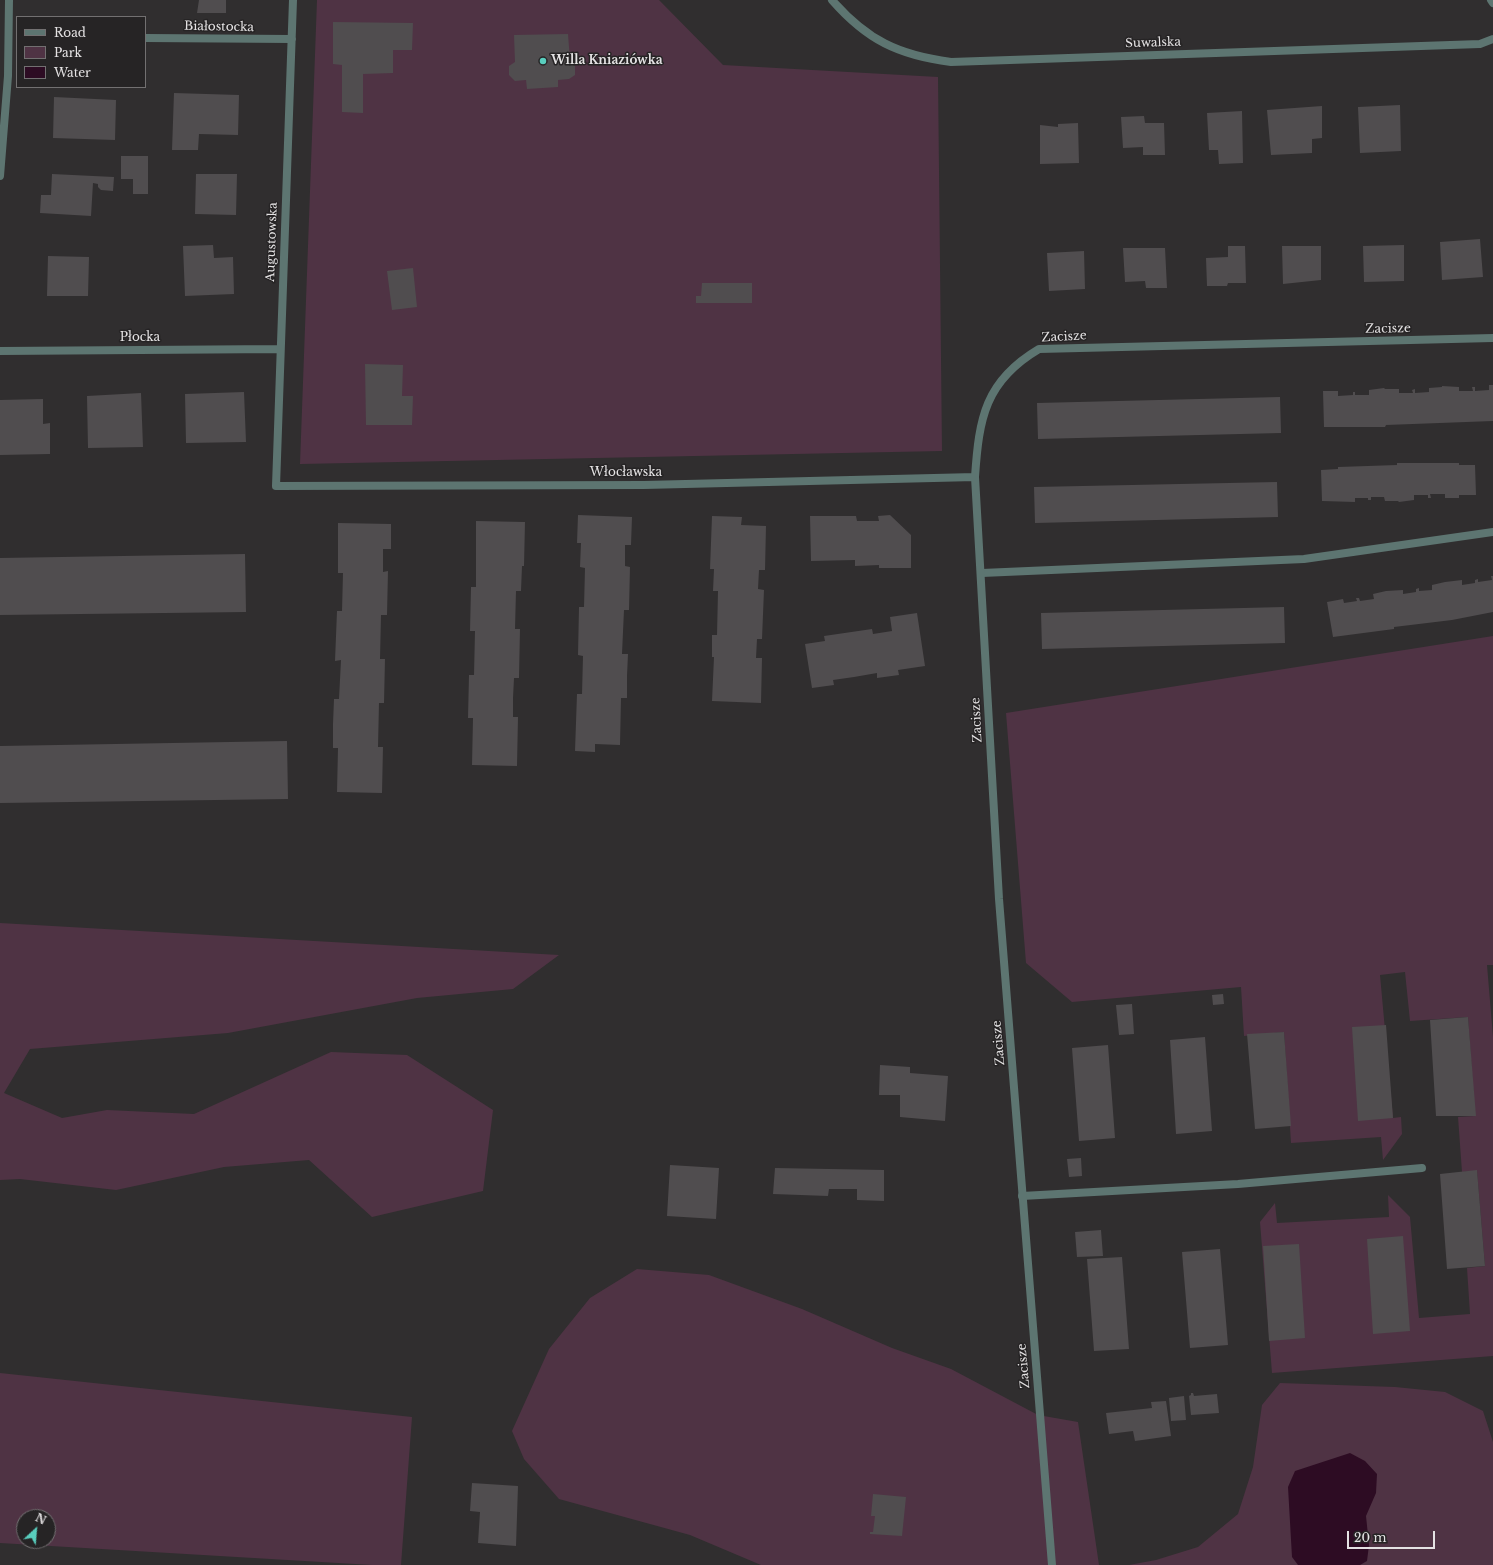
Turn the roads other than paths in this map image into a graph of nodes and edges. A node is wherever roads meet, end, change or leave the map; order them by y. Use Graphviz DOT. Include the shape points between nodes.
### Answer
graph roads {
  1 [pos="9,0"];
  2 [pos="294,0"];
  3 [pos="832,0"];
  4 [pos="1491,0"];
  5 [pos="1493,3"];
  6 [pos="13,36"];
  7 [pos="146,38"];
  8 [pos="1493,39"];
  9 [pos="292,40"];
  10 [pos="4,76"];
  11 [pos="0,176"];
  12 [pos="1493,338"];
  13 [pos="280,349"];
  14 [pos="0,351"];
  15 [pos="975,477"];
  16 [pos="276,486"];
  17 [pos="1493,532"];
  18 [pos="982,573"];
  19 [pos="1422,1168"];
  20 [pos="1022,1196"];
  21 [pos="1052,1565"];
  1 -- 6 [label="street"];
  2 -- 9 [label="street, Augustowska"];
  3 -- 8 [label="street, Suwalska" via="849,20 872,38 924,59 950,62 1480,44"];
  4 -- 5 [label="street"];
  6 -- 10 [label="street"];
  7 -- 9 [label="street, Białostocka"];
  9 -- 13 [label="street, Augustowska"];
  10 -- 11 [label="street"];
  12 -- 15 [label="street, Zacisze" via="1038,349 1020,360 1003,377 990,396 977,448"];
  13 -- 14 [label="street, Płocka"];
  13 -- 16 [label="street, Augustowska"];
  15 -- 16 [label="street, Włocławska" via="644,485"];
  15 -- 18 [label="street, Zacisze"];
  17 -- 18 [label="street" via="1304,559"];
  18 -- 20 [label="street, Zacisze" via="998,899"];
  19 -- 20 [label="street" via="1238,1184"];
  20 -- 21 [label="street, Zacisze"];
}
